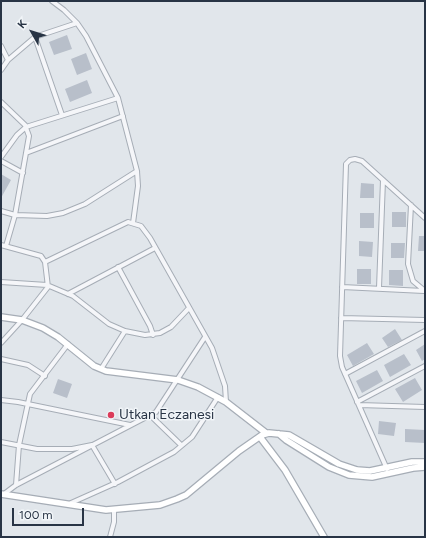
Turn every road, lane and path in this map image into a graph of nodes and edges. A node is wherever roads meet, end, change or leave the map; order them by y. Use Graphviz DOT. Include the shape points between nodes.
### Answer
graph roads {
  1 [pos="52,1"];
  2 [pos="77,23"];
  3 [pos="35,37"];
  4 [pos="1,46"];
  5 [pos="8,60"];
  6 [pos="1,70"];
  7 [pos="118,98"];
  8 [pos="1,102"];
  9 [pos="62,115"];
  10 [pos="123,116"];
  11 [pos="26,127"];
  12 [pos="26,153"];
  13 [pos="1,157"];
  14 [pos="1,161"];
  15 [pos="137,171"];
  16 [pos="23,173"];
  17 [pos="383,180"];
  18 [pos="411,205"];
  19 [pos="1,211"];
  20 [pos="14,215"];
  21 [pos="425,218"];
  22 [pos="133,223"];
  23 [pos="1,245"];
  24 [pos="6,246"];
  25 [pos="155,248"];
  26 [pos="45,262"];
  27 [pos="118,267"];
  28 [pos="1,282"];
  29 [pos="47,285"];
  30 [pos="342,287"];
  31 [pos="379,288"];
  32 [pos="425,291"];
  33 [pos="68,294"];
  34 [pos="189,308"];
  35 [pos="1,317"];
  36 [pos="341,318"];
  37 [pos="22,320"];
  38 [pos="425,320"];
  39 [pos="125,331"];
  40 [pos="425,331"];
  41 [pos="153,335"];
  42 [pos="205,337"];
  43 [pos="1,344"];
  44 [pos="68,344"];
  45 [pos="1,359"];
  46 [pos="425,366"];
  47 [pos="101,369"];
  48 [pos="345,374"];
  49 [pos="45,376"];
  50 [pos="178,380"];
  51 [pos="218,397"];
  52 [pos="1,400"];
  53 [pos="226,402"];
  54 [pos="358,403"];
  55 [pos="27,404"];
  56 [pos="425,407"];
  57 [pos="150,415"];
  58 [pos="131,425"];
  59 [pos="266,433"];
  60 [pos="279,434"];
  61 [pos="260,437"];
  62 [pos="1,442"];
  63 [pos="19,445"];
  64 [pos="92,445"];
  65 [pos="182,445"];
  66 [pos="425,462"];
  67 [pos="386,467"];
  68 [pos="425,468"];
  69 [pos="389,473"];
  70 [pos="114,484"];
  71 [pos="16,485"];
  72 [pos="3,494"];
  73 [pos="71,503"];
  74 [pos="114,510"];
  75 [pos="110,537"];
  76 [pos="324,537"];
  1 -- 2 [label="street"];
  2 -- 3 [label="street"];
  2 -- 7 [label="street"];
  3 -- 5 [label="street"];
  3 -- 9 [label="street"];
  4 -- 5 [label="street"];
  5 -- 6 [label="street"];
  7 -- 9 [label="street"];
  7 -- 10 [label="street"];
  8 -- 11 [label="street"];
  9 -- 11 [label="street"];
  10 -- 12 [label="street"];
  10 -- 15 [label="street"];
  11 -- 12 [label="street" via="29,136"];
  11 -- 13 [label="street"];
  12 -- 16 [label="street"];
  14 -- 16 [label="street"];
  15 -- 20 [label="street" via="92,200 71,210 47,216"];
  15 -- 22 [label="street" via="138,186"];
  16 -- 20 [label="street"];
  17 -- 18 [label="street"];
  17 -- 30 [label="street" via="362,161 355,159 346,164"];
  17 -- 31 [label="street"];
  18 -- 21 [label="street"];
  18 -- 32 [label="street" via="408,264 413,281"];
  19 -- 20 [label="street"];
  20 -- 24 [label="street"];
  22 -- 25 [label="street" via="141,226"];
  22 -- 26 [label="street" via="128,222"];
  23 -- 24 [label="street"];
  24 -- 26 [label="street" via="41,256"];
  25 -- 27 [label="street"];
  25 -- 34 [label="street"];
  26 -- 29 [label="street"];
  27 -- 33 [label="street"];
  27 -- 41 [label="street"];
  28 -- 29 [label="street"];
  29 -- 33 [label="street"];
  29 -- 37 [label="street"];
  30 -- 31 [label="street"];
  30 -- 36 [label="street"];
  31 -- 32 [label="street"];
  33 -- 39 [label="street" via="109,324"];
  34 -- 41 [label="street" via="172,327"];
  34 -- 42 [label="street"];
  35 -- 37 [label="street"];
  36 -- 38 [label="street"];
  36 -- 48 [label="street" via="340,356"];
  37 -- 43 [label="street"];
  37 -- 44 [label="street" via="47,330"];
  39 -- 41 [label="street"];
  39 -- 47 [label="street"];
  40 -- 48 [label="street"];
  42 -- 50 [label="street"];
  42 -- 53 [label="street" via="212,348 225,386"];
  44 -- 47 [label="street" via="87,361"];
  44 -- 49 [label="street"];
  45 -- 49 [label="street" via="28,365"];
  46 -- 54 [label="street"];
  47 -- 50 [label="street" via="113,373"];
  48 -- 54 [label="street"];
  49 -- 55 [label="street" via="30,394"];
  50 -- 51 [label="street"];
  50 -- 57 [label="street" via="156,412"];
  51 -- 53 [label="street"];
  51 -- 65 [label="street" via="192,437"];
  52 -- 55 [label="street"];
  53 -- 59 [label="street"];
  54 -- 56 [label="street"];
  54 -- 67 [label="street"];
  55 -- 58 [label="street"];
  55 -- 63 [label="street"];
  57 -- 58 [label="street"];
  57 -- 65 [label="street"];
  58 -- 64 [label="street"];
  59 -- 60 [label="street"];
  59 -- 61 [label="street"];
  60 -- 67 [label="street" via="289,435 350,469 364,471"];
  60 -- 69 [label="street" via="342,473 366,477"];
  61 -- 74 [label="street" via="194,489 177,499 160,505"];
  61 -- 76 [label="street" via="285,470"];
  62 -- 63 [label="street"];
  63 -- 64 [label="street" via="37,449 72,449"];
  63 -- 71 [label="street"];
  64 -- 70 [label="street"];
  64 -- 71 [label="street"];
  65 -- 70 [label="street" via="174,452"];
  66 -- 67 [label="street"];
  67 -- 69 [label="street"];
  68 -- 69 [label="street"];
  70 -- 73 [label="street"];
  71 -- 72 [label="street"];
  72 -- 73 [label="street"];
  73 -- 74 [label="street"];
  74 -- 75 [label="street"];
}
